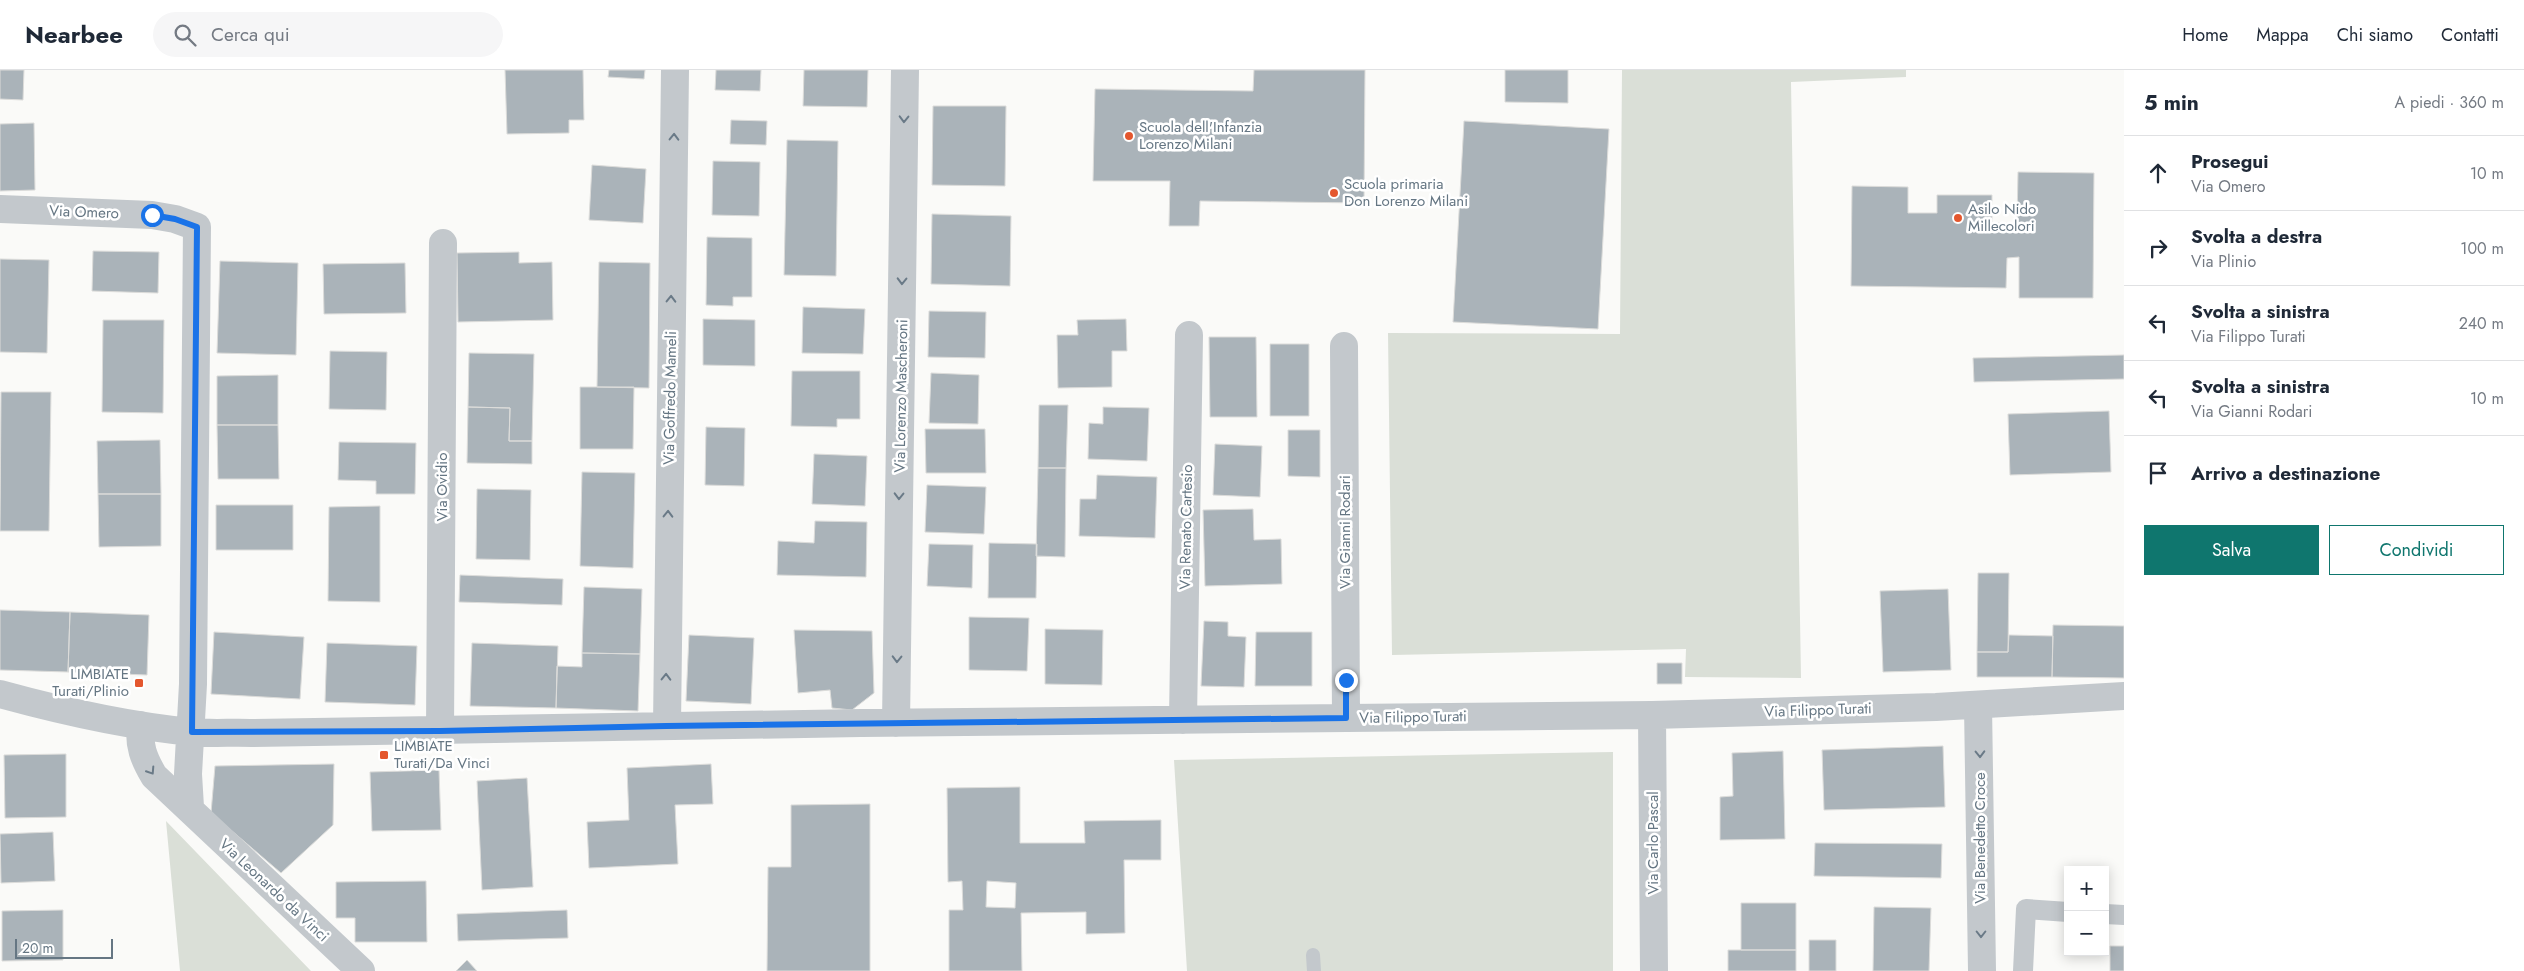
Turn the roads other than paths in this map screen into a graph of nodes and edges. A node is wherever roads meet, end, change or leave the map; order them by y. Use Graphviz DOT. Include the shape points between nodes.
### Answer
graph roads {
  1 [pos="675,70"];
  2 [pos="905,70"];
  3 [pos="0,209"];
  4 [pos="443,243"];
  5 [pos="1189,335"];
  6 [pos="1344,346"];
  7 [pos="0,694"];
  8 [pos="2124,696"];
  9 [pos="1978,705"];
  10 [pos="1652,715"];
  11 [pos="1346,718"];
  12 [pos="1183,720"];
  13 [pos="896,723"];
  14 [pos="141,725"];
  15 [pos="666,726"];
  16 [pos="440,731"];
  17 [pos="192,732"];
  18 [pos="190,807"];
  19 [pos="2064,912"];
  20 [pos="2109,914"];
  21 [pos="2124,915"];
  22 [pos="1314,955"];
  23 [pos="361,971"];
  24 [pos="1314,971"];
  25 [pos="1654,971"];
  26 [pos="1982,971"];
  27 [pos="2023,971"];
  15 -- 1 [label="street, Via Goffredo Mameli, one-way"];
  2 -- 13 [label="street, Via Lorenzo Mascheroni, one-way"];
  3 -- 17 [label="street, Via Omero" via="152,215 197,227"];
  4 -- 16 [label="street, Via Ovidio"];
  5 -- 12 [label="street, Via Renato Cartesio"];
  6 -- 11 [label="street, Via Gianni Rodari"];
  7 -- 14 [label="street"];
  8 -- 9 [label="street, Via Filippo Turati"];
  9 -- 10 [label="street, Via Filippo Turati"];
  9 -- 26 [label="street, Via Benedetto Croce, one-way"];
  10 -- 11 [label="street, Via Filippo Turati"];
  10 -- 25 [label="street, Via Carlo Pascal"];
  11 -- 12 [label="street, Via Filippo Turati"];
  12 -- 13 [label="street, Via Filippo Turati"];
  13 -- 15 [label="street, Via Filippo Turati"];
  14 -- 17 [label="street"];
  14 -- 18 [label="street, Via Leonardo da Vinci, one-way" via="140,745 154,776"];
  15 -- 16 [label="street, Via Filippo Turati"];
  16 -- 17 [label="street, Via Filippo Turati"];
  17 -- 18 [label="street" via="188,774"];
  18 -- 23 [label="street, Via Leonardo da Vinci" via="220,840"];
  19 -- 27 [label="street" via="2026,910"];
  20 -- 21 [label="street"];
  22 -- 24 [label="lane"];
}
